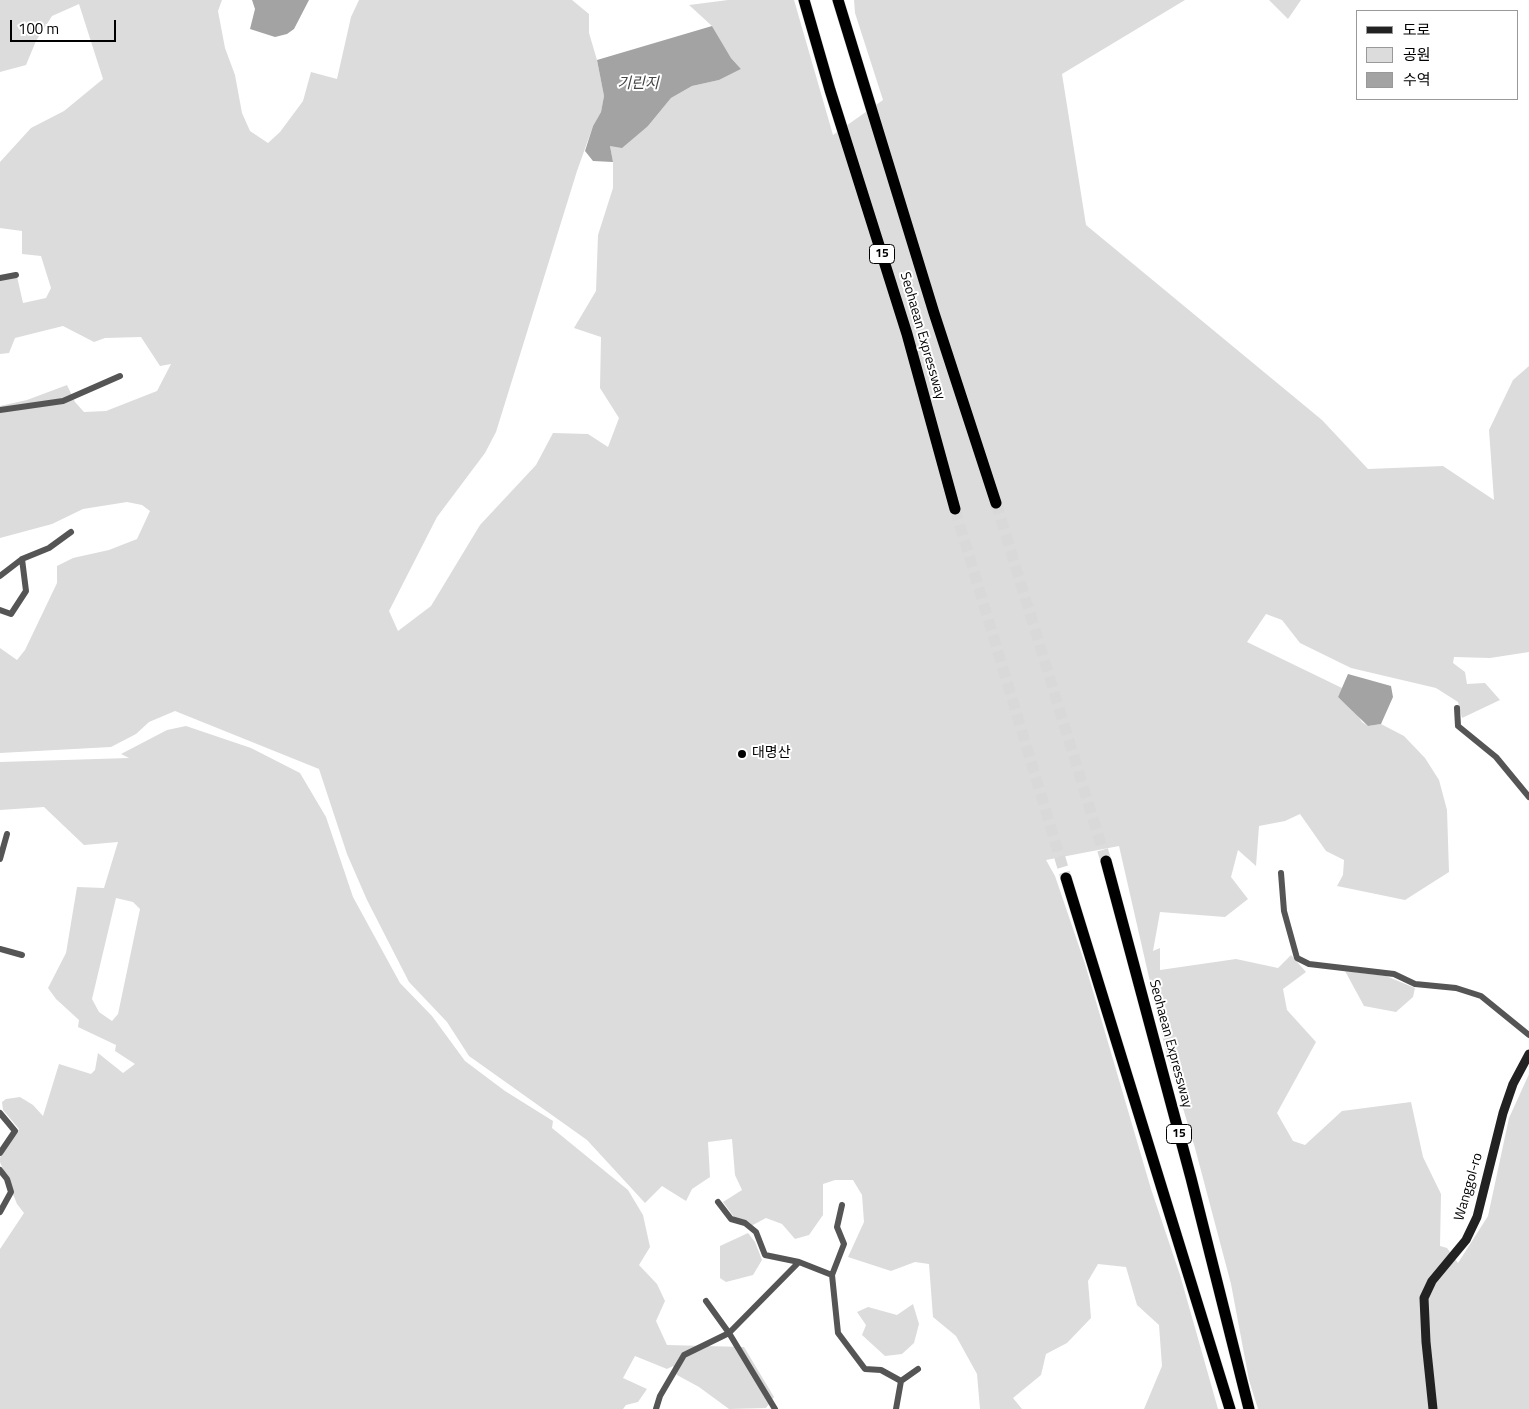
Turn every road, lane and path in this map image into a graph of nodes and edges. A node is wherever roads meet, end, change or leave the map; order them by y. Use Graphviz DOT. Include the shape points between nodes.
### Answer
graph roads {
  1 [pos="804,0"];
  2 [pos="838,0"];
  3 [pos="16,275"];
  4 [pos="0,278"];
  5 [pos="120,376"];
  6 [pos="0,410"];
  7 [pos="996,503"];
  8 [pos="955,509"];
  9 [pos="71,532"];
  10 [pos="22,559"];
  11 [pos="0,576"];
  12 [pos="0,610"];
  13 [pos="1456,708"];
  14 [pos="1529,797"];
  15 [pos="7,834"];
  16 [pos="0,858"];
  17 [pos="1106,861"];
  18 [pos="1281,873"];
  19 [pos="1066,878"];
  20 [pos="0,949"];
  21 [pos="22,955"];
  22 [pos="1529,1035"];
  23 [pos="1529,1054"];
  24 [pos="0,1113"];
  25 [pos="0,1153"];
  26 [pos="0,1170"];
  27 [pos="718,1202"];
  28 [pos="842,1205"];
  29 [pos="0,1212"];
  30 [pos="799,1262"];
  31 [pos="832,1275"];
  32 [pos="706,1301"];
  33 [pos="729,1333"];
  34 [pos="918,1369"];
  35 [pos="901,1381"];
  36 [pos="656,1409"];
  37 [pos="775,1409"];
  38 [pos="896,1409"];
  39 [pos="1230,1409"];
  40 [pos="1249,1409"];
  41 [pos="1433,1409"];
  1 -- 8 [label="highway, Seohaean Expressway / 15" via="907,334"];
  2 -- 7 [label="highway, Seohaean Expressway / 15"];
  3 -- 4 [label="street"];
  5 -- 6 [label="street" via="64,401"];
  9 -- 10 [label="street" via="49,548"];
  10 -- 11 [label="street"];
  10 -- 12 [label="street" via="26,591 11,614"];
  13 -- 14 [label="street" via="1458,726 1496,758"];
  15 -- 16 [label="street"];
  17 -- 40 [label="highway, Seohaean Expressway / 15"];
  18 -- 22 [label="street" via="1284,911 1296,958 1308,964 1394,974 1415,984 1456,988 1481,996"];
  19 -- 39 [label="highway, 15"];
  20 -- 21 [label="street"];
  23 -- 41 [label="main road, Wanggol-ro" via="1513,1084 1503,1113 1477,1216 1466,1240 1432,1281 1424,1298"];
  24 -- 25 [label="street" via="15,1131"];
  26 -- 29 [label="street" via="12,1192"];
  27 -- 30 [label="street" via="731,1218 756,1232 765,1255"];
  28 -- 31 [label="street" via="837,1227 844,1244"];
  30 -- 31 [label="street"];
  30 -- 33 [label="street"];
  31 -- 35 [label="street" via="838,1334 865,1369 881,1370"];
  32 -- 33 [label="street"];
  33 -- 36 [label="street" via="684,1355"];
  33 -- 37 [label="street"];
  34 -- 35 [label="street"];
  35 -- 38 [label="street"];
}
